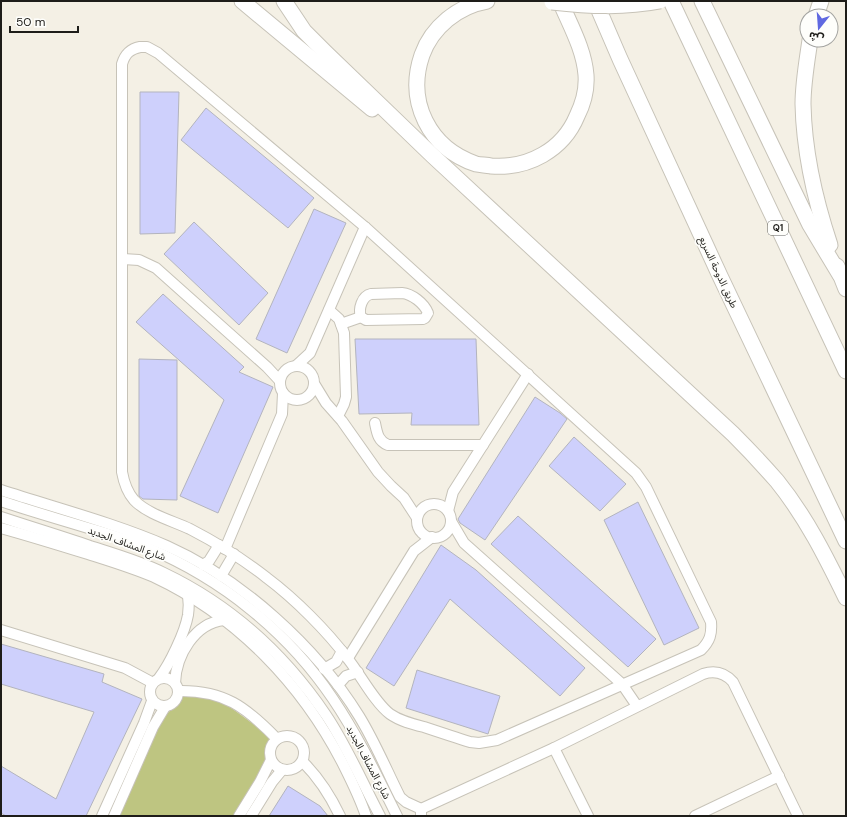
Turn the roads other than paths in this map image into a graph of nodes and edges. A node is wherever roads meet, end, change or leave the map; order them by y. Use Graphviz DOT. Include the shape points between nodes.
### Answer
graph roads {
  1 [pos="242,1"];
  2 [pos="284,1"];
  3 [pos="487,1"];
  4 [pos="553,1"];
  5 [pos="595,1"];
  6 [pos="660,1"];
  7 [pos="671,1"];
  8 [pos="702,1"];
  9 [pos="809,48"];
  10 [pos="433,156"];
  11 [pos="365,227"];
  12 [pos="123,259"];
  13 [pos="840,275"];
  14 [pos="846,289"];
  15 [pos="329,310"];
  16 [pos="361,317"];
  17 [pos="341,324"];
  18 [pos="310,353"];
  19 [pos="297,365"];
  20 [pos="267,366"];
  21 [pos="286,370"];
  22 [pos="846,371"];
  23 [pos="311,372"];
  24 [pos="528,374"];
  25 [pos="280,381"];
  26 [pos="315,385"];
  27 [pos="283,393"];
  28 [pos="304,398"];
  29 [pos="326,403"];
  30 [pos="282,414"];
  31 [pos="338,416"];
  32 [pos="375,423"];
  33 [pos="483,445"];
  34 [pos="1,490"];
  35 [pos="453,492"];
  36 [pos="404,498"];
  37 [pos="1,502"];
  38 [pos="432,504"];
  39 [pos="449,516"];
  40 [pos="1,517"];
  41 [pos="418,523"];
  42 [pos="1,528"];
  43 [pos="436,537"];
  44 [pos="846,541"];
  45 [pos="464,542"];
  46 [pos="226,550"];
  47 [pos="414,551"];
  48 [pos="203,565"];
  49 [pos="222,576"];
  50 [pos="188,596"];
  51 [pos="846,598"];
  52 [pos="224,620"];
  53 [pos="1,630"];
  54 [pos="345,654"];
  55 [pos="324,669"];
  56 [pos="358,672"];
  57 [pos="156,680"];
  58 [pos="622,684"];
  59 [pos="338,685"];
  60 [pos="176,687"];
  61 [pos="152,701"];
  62 [pos="637,706"];
  63 [pos="165,707"];
  64 [pos="277,739"];
  65 [pos="554,748"];
  66 [pos="271,760"];
  67 [pos="303,762"];
  68 [pos="282,770"];
  69 [pos="374,770"];
  70 [pos="389,774"];
  71 [pos="778,776"];
  72 [pos="421,813"];
  73 [pos="102,816"];
  74 [pos="114,816"];
  75 [pos="239,816"];
  76 [pos="251,816"];
  77 [pos="340,816"];
  78 [pos="366,816"];
  79 [pos="380,816"];
  80 [pos="396,816"];
  81 [pos="588,816"];
  82 [pos="696,816"];
  83 [pos="798,816"];
  1 -- 10 [label="highway" via="351,93"];
  2 -- 10 [label="highway" via="304,31"];
  3 -- 4 [label="highway" via="459,10 433,34 419,65 416,82 417,100 426,123 439,141 456,155 478,164 499,166 517,165 548,152 574,125 581,108 586,75 581,51"];
  4 -- 6 [label="highway, bridge" via="588,6"];
  5 -- 44 [label="highway, طريق الدوحة السريع"];
  7 -- 22 [label="highway, Q1"];
  8 -- 13 [label="highway" via="810,225"];
  9 -- 13 [label="highway" via="803,104 806,144 815,194"];
  10 -- 51 [label="highway" via="756,457 797,508 819,544"];
  11 -- 12 [label="street" via="158,53 147,47 140,47 128,52 122,64"];
  11 -- 15 [label="street"];
  11 -- 24 [label="street"];
  12 -- 20 [label="street" via="140,260 156,268"];
  12 -- 46 [label="street" via="124,482 128,492 142,507 190,529"];
  13 -- 14 [label="highway"];
  15 -- 17 [label="street" via="337,316"];
  15 -- 18 [label="street"];
  16 -- 16 [label="street" via="366,320 423,319 428,312 410,295 371,294 363,299"];
  16 -- 17 [label="street"];
  17 -- 31 [label="street" via="344,333 346,390 344,404"];
  18 -- 19 [label="street"];
  18 -- 23 [label="street"];
  19 -- 21 [label="street"];
  19 -- 23 [label="street"];
  20 -- 21 [label="street"];
  20 -- 25 [label="street"];
  21 -- 25 [label="street"];
  23 -- 26 [label="street"];
  24 -- 33 [label="street"];
  24 -- 58 [label="street" via="642,480 711,622 710,637 701,650"];
  25 -- 27 [label="street"];
  26 -- 28 [label="street" via="314,390"];
  26 -- 29 [label="street"];
  27 -- 28 [label="street" via="290,398"];
  27 -- 30 [label="street"];
  28 -- 29 [label="street"];
  28 -- 30 [label="street"];
  29 -- 31 [label="street"];
  30 -- 46 [label="street"];
  31 -- 36 [label="street" via="378,472"];
  32 -- 33 [label="street" via="378,438 388,445"];
  33 -- 35 [label="street"];
  34 -- 48 [label="street" via="134,533"];
  35 -- 38 [label="street"];
  35 -- 39 [label="street"];
  36 -- 38 [label="street"];
  36 -- 41 [label="street"];
  37 -- 69 [label="street, شارع المشاف الجديد" via="147,548 197,572 240,601 307,664 334,699"];
  38 -- 39 [label="street" via="442,506"];
  38 -- 41 [label="street" via="420,511"];
  39 -- 43 [label="street" via="447,532"];
  39 -- 45 [label="street"];
  40 -- 79 [label="street, شارع المشاف الجديد" via="128,558 163,572 207,596 244,623 278,654 313,697 343,744"];
  41 -- 43 [label="street" via="424,534"];
  41 -- 47 [label="street"];
  42 -- 50 [label="street" via="134,569"];
  43 -- 45 [label="street" via="453,538"];
  43 -- 47 [label="street"];
  45 -- 58 [label="street"];
  46 -- 48 [label="street" via="213,556"];
  46 -- 49 [label="street"];
  46 -- 54 [label="street" via="281,589"];
  47 -- 54 [label="street"];
  48 -- 49 [label="street"];
  49 -- 55 [label="street" via="278,621"];
  50 -- 52 [label="street"];
  50 -- 57 [label="street" via="184,628 169,663"];
  52 -- 60 [label="street" via="211,623 195,635 176,668"];
  52 -- 78 [label="street" via="267,658 309,708 334,747"];
  53 -- 57 [label="street"];
  54 -- 55 [label="street"];
  54 -- 56 [label="street"];
  55 -- 59 [label="street"];
  56 -- 58 [label="street" via="379,703 390,714 412,724 479,743 506,737"];
  56 -- 59 [label="street" via="346,676"];
  57 -- 60 [label="street" via="168,679"];
  57 -- 61 [label="street" via="149,692"];
  58 -- 62 [label="street"];
  59 -- 70 [label="street" via="369,734"];
  60 -- 63 [label="street" via="176,699"];
  60 -- 64 [label="street" via="238,704"];
  61 -- 63 [label="street"];
  61 -- 73 [label="street"];
  62 -- 65 [label="street"];
  62 -- 71 [label="street" via="703,674 725,674 736,686"];
  63 -- 74 [label="street"];
  64 -- 66 [label="street" via="270,749"];
  64 -- 67 [label="street" via="288,736 299,740 304,750"];
  65 -- 72 [label="street"];
  65 -- 81 [label="street"];
  66 -- 68 [label="street"];
  66 -- 75 [label="street"];
  67 -- 68 [label="street" via="294,769"];
  67 -- 77 [label="street" via="325,788"];
  68 -- 76 [label="street"];
  69 -- 70 [label="street"];
  69 -- 80 [label="street, شارع المشاف الجديد"];
  70 -- 72 [label="street" via="400,797 417,806"];
  71 -- 82 [label="street"];
  71 -- 83 [label="street"];
}
